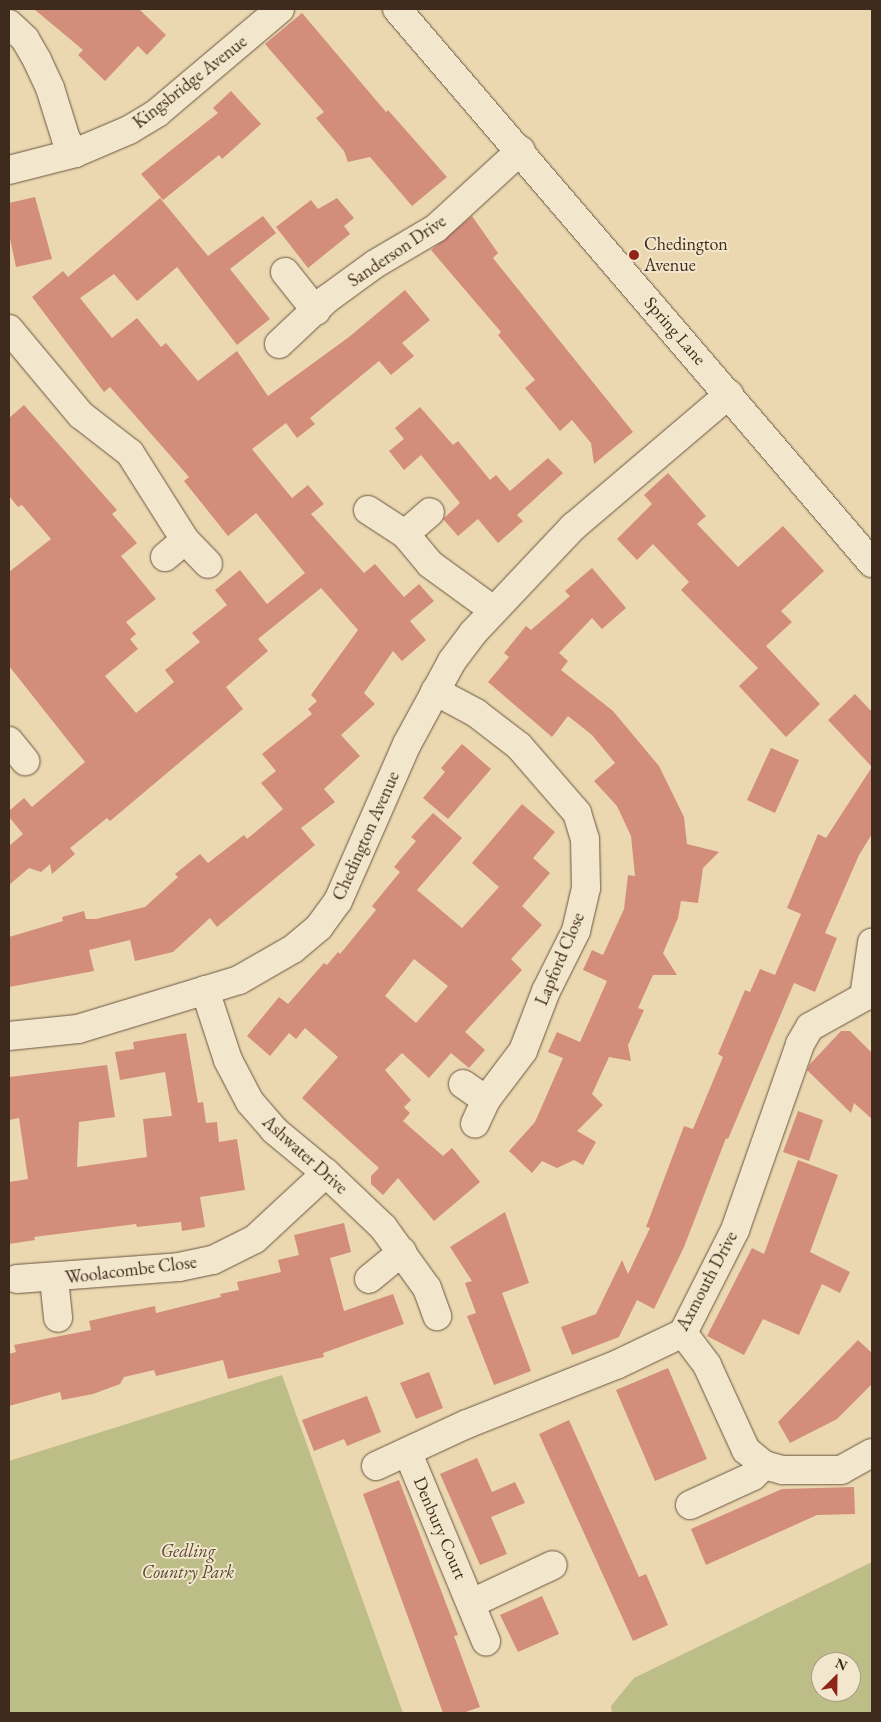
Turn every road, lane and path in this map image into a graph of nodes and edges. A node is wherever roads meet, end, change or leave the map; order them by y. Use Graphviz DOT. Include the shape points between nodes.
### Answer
graph roads {
  1 [pos="280,9"];
  2 [pos="398,9"];
  3 [pos="9,24"];
  4 [pos="521,150"];
  5 [pos="75,153"];
  6 [pos="9,170"];
  7 [pos="285,272"];
  8 [pos="316,311"];
  9 [pos="9,329"];
  10 [pos="279,344"];
  11 [pos="729,394"];
  12 [pos="368,510"];
  13 [pos="430,512"];
  14 [pos="405,534"];
  15 [pos="872,563"];
  16 [pos="208,564"];
  17 [pos="491,612"];
  18 [pos="435,691"];
  19 [pos="872,943"];
  20 [pos="205,990"];
  21 [pos="868,1001"];
  22 [pos="9,1036"];
  23 [pos="463,1084"];
  24 [pos="326,1173"];
  25 [pos="402,1252"];
  26 [pos="17,1279"];
  27 [pos="54,1279"];
  28 [pos="369,1279"];
  29 [pos="437,1316"];
  30 [pos="58,1318"];
  31 [pos="683,1333"];
  32 [pos="408,1453"];
  33 [pos="870,1462"];
  34 [pos="764,1465"];
  35 [pos="376,1466"];
  36 [pos="690,1505"];
  37 [pos="554,1565"];
  38 [pos="472,1603"];
  39 [pos="486,1641"];
  1 -- 5 [label="street, Kingsbridge Avenue" via="157,113 122,134"];
  2 -- 4 [label="street, Spring Lane"];
  3 -- 5 [label="street" via="25,39 37,60 50,88 66,139"];
  4 -- 8 [label="street, Sanderson Drive" via="436,228 375,264"];
  4 -- 11 [label="street, Spring Lane"];
  5 -- 6 [label="street, Kingsbridge Avenue"];
  7 -- 8 [label="street"];
  8 -- 10 [label="street, Sanderson Drive"];
  9 -- 16 [label="street" via="81,415 130,454 175,549"];
  11 -- 15 [label="street, Spring Lane"];
  11 -- 17 [label="street, Chedington Avenue" via="573,527"];
  12 -- 14 [label="street"];
  13 -- 14 [label="street"];
  14 -- 17 [label="street" via="430,564"];
  17 -- 18 [label="street, Chedington Avenue" via="452,661"];
  18 -- 20 [label="street, Chedington Avenue" via="407,744 338,901 319,927 293,949 246,976"];
  18 -- 23 [label="street, Lapford Close" via="476,713 519,746 577,813 585,839 586,888 576,931 546,991 523,1051 480,1112"];
  19 -- 21 [label="street, Axmouth Drive"];
  20 -- 22 [label="street, Chedington Avenue" via="78,1030"];
  20 -- 24 [label="street, Ashwater Drive" via="228,1060 250,1102 274,1130"];
  21 -- 31 [label="street, Axmouth Drive" via="810,1028 800,1044 735,1230"];
  24 -- 25 [label="street, Ashwater Drive" via="383,1227"];
  24 -- 27 [label="street, Woolacombe Close" via="255,1239 213,1260 179,1267"];
  25 -- 28 [label="street"];
  25 -- 29 [label="street, Ashwater Drive" via="427,1288"];
  26 -- 27 [label="street, Woolacombe Close"];
  27 -- 30 [label="street, Woolacombe Close"];
  31 -- 32 [label="street, Axmouth Drive" via="616,1365 468,1424"];
  31 -- 34 [label="street" via="706,1365 746,1450"];
  32 -- 35 [label="street, Axmouth Drive"];
  32 -- 38 [label="street, Denbury Court"];
  33 -- 34 [label="street" via="842,1470 783,1470"];
  34 -- 36 [label="street" via="753,1476"];
  37 -- 38 [label="street"];
  38 -- 39 [label="street, Denbury Court"];
}
